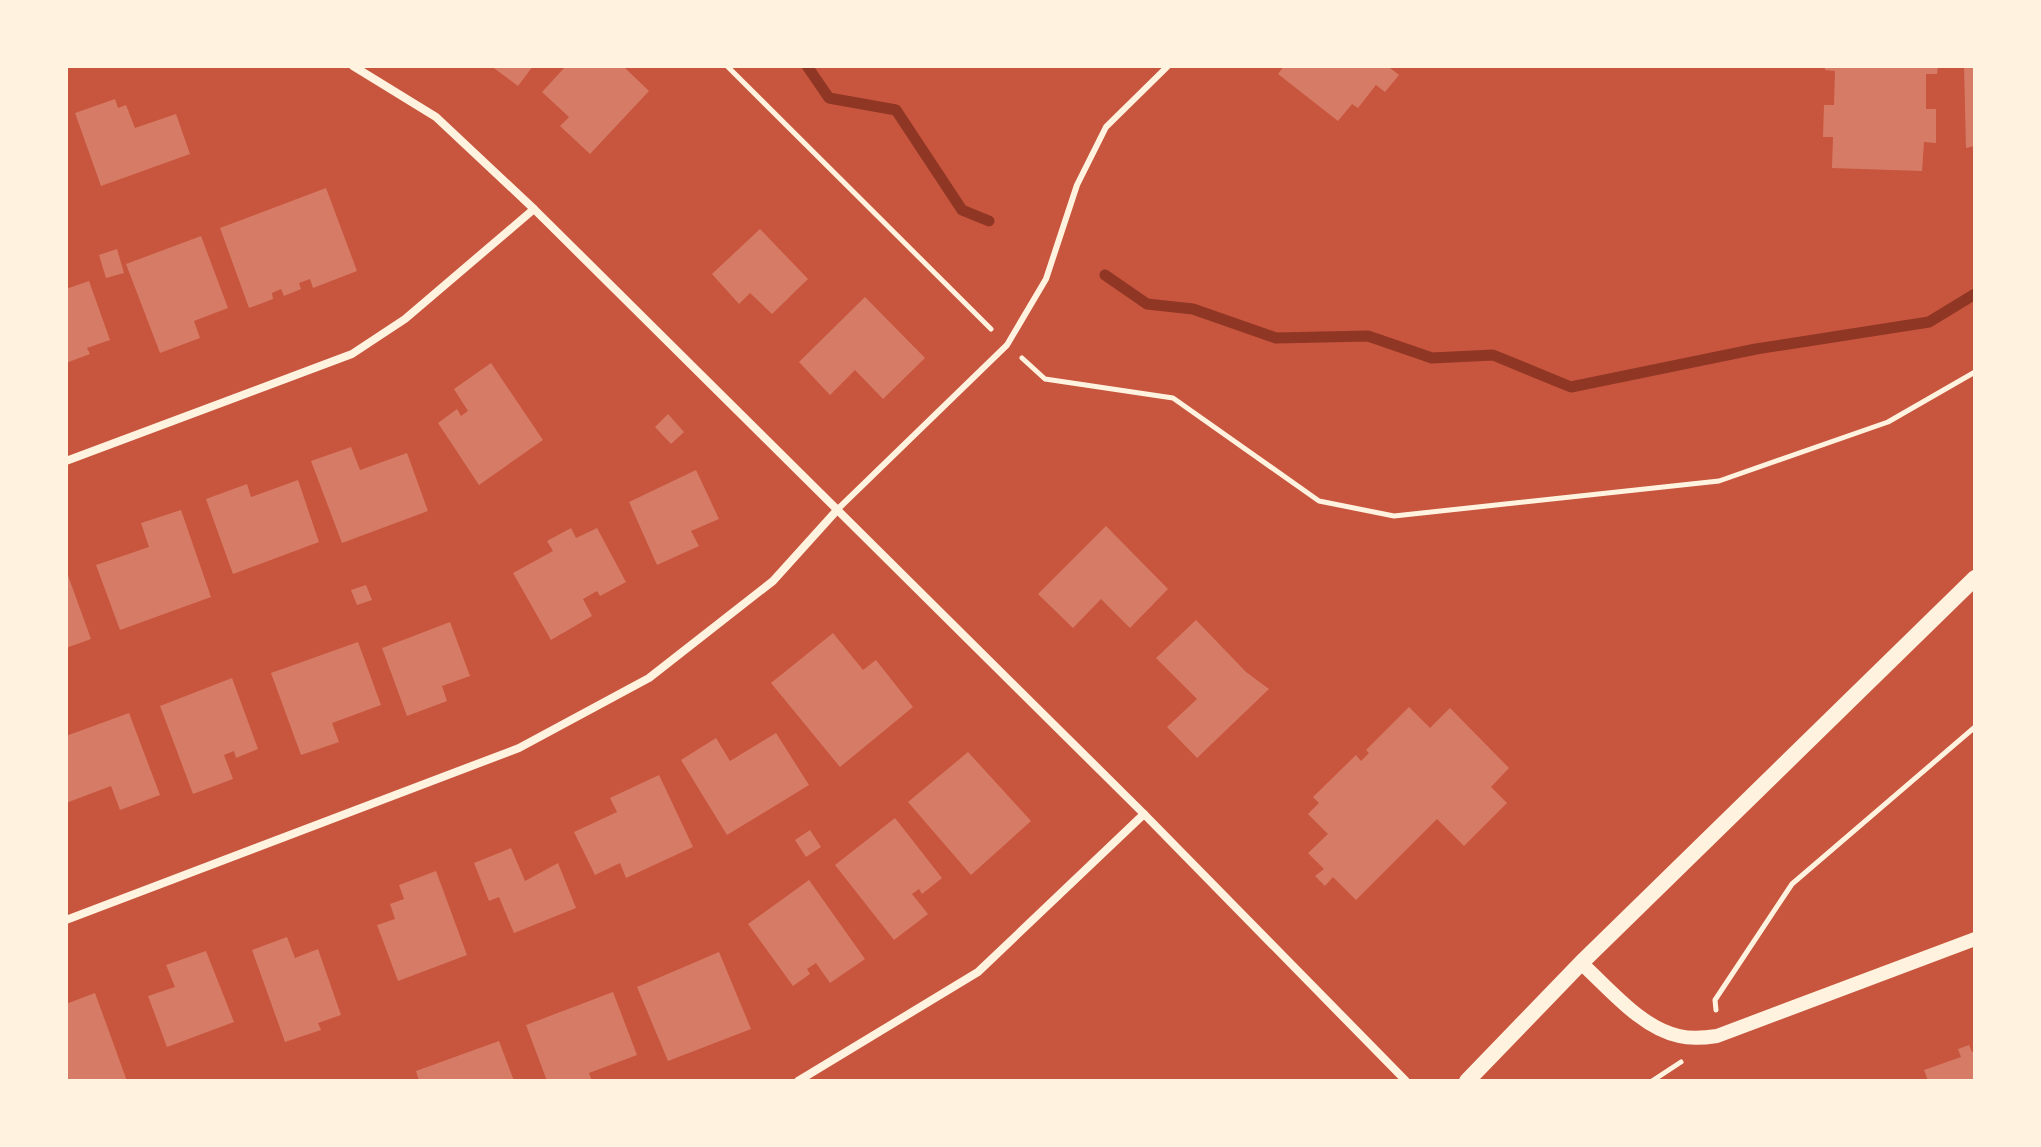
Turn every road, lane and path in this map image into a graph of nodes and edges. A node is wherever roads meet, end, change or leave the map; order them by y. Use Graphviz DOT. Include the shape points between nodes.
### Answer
graph roads {
  1 [pos="353,66"];
  2 [pos="727,66"];
  3 [pos="1168,66"];
  4 [pos="534,209"];
  5 [pos="1007,345"];
  6 [pos="1975,372"];
  7 [pos="66,461"];
  8 [pos="838,509"];
  9 [pos="1975,578"];
  10 [pos="1975,727"];
  11 [pos="1144,814"];
  12 [pos="66,920"];
  13 [pos="1975,939"];
  14 [pos="1581,963"];
  15 [pos="1717,1036"];
  16 [pos="798,1081"];
  17 [pos="1406,1081"];
  18 [pos="1467,1081"];
  1 -- 4 [label="street" via="436,117"];
  2 -- 5 [label="path"];
  3 -- 5 [label="lane" via="1106,127 1077,185 1046,279"];
  4 -- 7 [label="street" via="405,319 352,354"];
  4 -- 8 [label="street"];
  5 -- 6 [label="path" via="1045,379 1173,398 1319,501 1394,516 1719,481 1888,422"];
  5 -- 8 [label="lane"];
  8 -- 11 [label="street"];
  8 -- 12 [label="street" via="773,581 649,678 519,748"];
  9 -- 14 [label="main road"];
  10 -- 15 [label="path" via="1792,884 1715,1000"];
  11 -- 16 [label="street" via="978,972"];
  11 -- 17 [label="street"];
  13 -- 15 [label="street"];
  14 -- 15 [label="street" via="1656,1027 1677,1036"];
  14 -- 18 [label="main road"];
}
